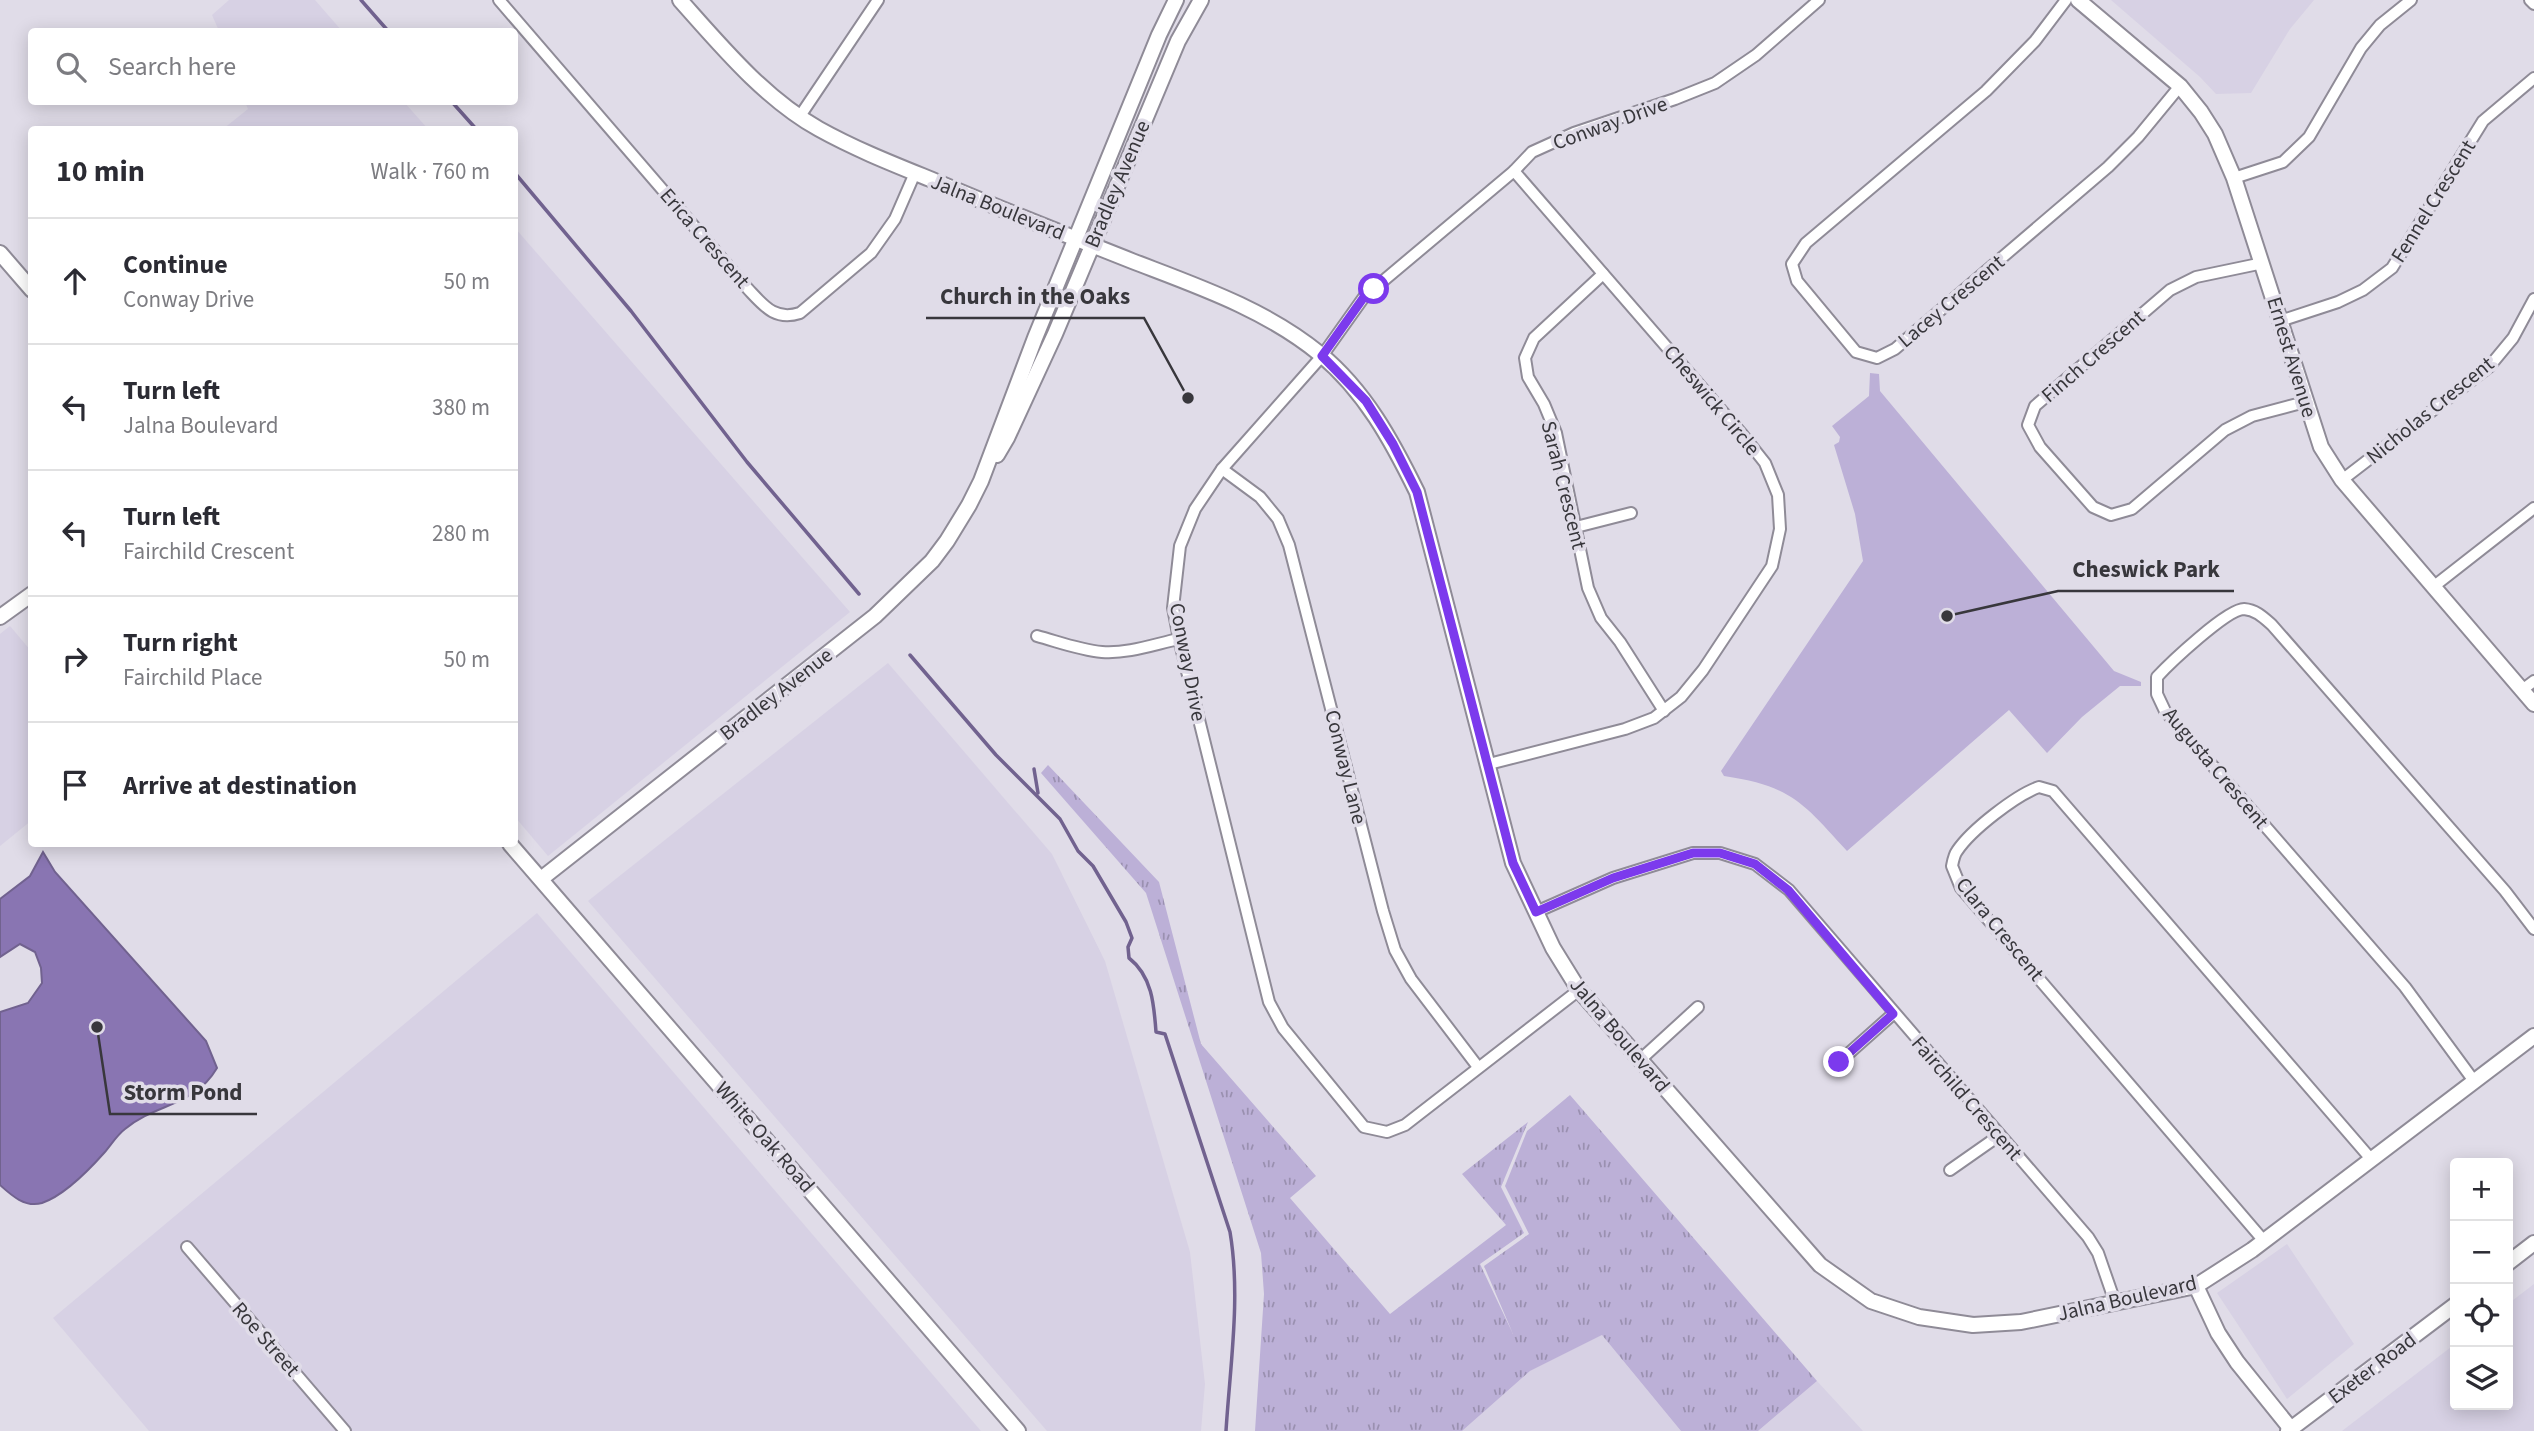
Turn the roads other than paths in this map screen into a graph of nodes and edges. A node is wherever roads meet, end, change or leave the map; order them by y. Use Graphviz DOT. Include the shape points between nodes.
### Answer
graph roads {
  1 [pos="499,0"];
  2 [pos="681,0"];
  3 [pos="878,0"];
  4 [pos="1176,0"];
  5 [pos="1201,0"];
  6 [pos="1819,0"];
  7 [pos="2066,0"];
  8 [pos="2078,0"];
  9 [pos="2411,0"];
  10 [pos="2530,0"];
  11 [pos="2534,4"];
  12 [pos="2534,78"];
  13 [pos="2180,86"];
  14 [pos="800,116"];
  15 [pos="1514,171"];
  16 [pos="915,173"];
  17 [pos="2234,178"];
  18 [pos="1076,239"];
  19 [pos="1091,245"];
  20 [pos="0,253"];
  21 [pos="2263,263"];
  22 [pos="1603,274"];
  23 [pos="28,285"];
  24 [pos="2534,299"];
  25 [pos="2280,321"];
  26 [pos="1322,356"];
  27 [pos="2305,402"];
  28 [pos="1222,469"];
  29 [pos="2342,480"];
  30 [pos="981,481"];
  31 [pos="2534,508"];
  32 [pos="1630,513"];
  33 [pos="1576,527"];
  34 [pos="2433,587"];
  35 [pos="28,597"];
  36 [pos="0,617"];
  37 [pos="1037,636"];
  38 [pos="1179,639"];
  39 [pos="2528,685"];
  40 [pos="2534,704"];
  41 [pos="1664,710"];
  42 [pos="1489,764"];
  43 [pos="513,847"];
  44 [pos="541,879"];
  45 [pos="1536,912"];
  46 [pos="2534,929"];
  47 [pos="1579,990"];
  48 [pos="1698,1007"];
  49 [pos="1893,1014"];
  50 [pos="2534,1036"];
  51 [pos="1640,1060"];
  52 [pos="1839,1062"];
  53 [pos="1478,1066"];
  54 [pos="2474,1081"];
  55 [pos="2000,1135"];
  56 [pos="2371,1159"];
  57 [pos="1950,1170"];
  58 [pos="2264,1241"];
  59 [pos="2534,1242"];
  60 [pos="187,1247"];
  61 [pos="2513,1259"];
  62 [pos="2196,1286"];
  63 [pos="2115,1302"];
  64 [pos="2450,1309"];
  65 [pos="2291,1430"];
  66 [pos="345,1431"];
  67 [pos="1018,1431"];
  1 -- 16 [label="street, Erica Crescent" via="748,289 776,313 788,317 800,313 871,253 895,219"];
  2 -- 14 [label="street, Jalna Boulevard" via="742,67"];
  3 -- 14 [label="street"];
  4 -- 18 [label="street, Bradley Avenue"];
  5 -- 19 [label="street, Bradley Avenue" via="1178,41"];
  6 -- 15 [label="street, Conway Drive" via="1756,55 1715,83 1574,133 1532,152"];
  7 -- 13 [label="street, Lacey Crescent" via="2035,41 1986,91 1806,243 1792,264 1797,281 1856,352 1877,358 1895,349 2108,167"];
  8 -- 13 [label="street, Ernest Avenue"];
  9 -- 17 [label="street" via="2361,48 2309,137 2283,162"];
  10 -- 11 [label="street"];
  12 -- 25 [label="street, Fennel Crescent" via="2483,121 2392,268 2338,302"];
  13 -- 17 [label="street, Ernest Avenue" via="2215,134"];
  14 -- 16 [label="street, Jalna Boulevard"];
  15 -- 22 [label="street, Cheswick Circle"];
  15 -- 26 [label="street, Conway Drive" via="1364,297"];
  16 -- 18 [label="street, Jalna Boulevard"];
  17 -- 21 [label="street, Ernest Avenue"];
  18 -- 19 [label="street, Jalna Boulevard"];
  18 -- 30 [label="street, Bradley Avenue"];
  19 -- 26 [label="street, Jalna Boulevard" via="1250,309"];
  19 -- 30 [label="street, Bradley Avenue" via="1007,438"];
  20 -- 23 [label="street"];
  21 -- 25 [label="street, Ernest Avenue"];
  21 -- 27 [label="street, Finch Crescent" via="2196,277 2170,290 2035,406 2028,425 2040,447 2093,508 2111,515 2132,509 2225,430 2252,416"];
  22 -- 33 [label="street, Sarah Crescent" via="1534,338 1525,358 1528,377 1556,433"];
  22 -- 41 [label="street, Cheswick Circle" via="1765,463 1778,495 1780,529 1772,566 1703,670"];
  24 -- 29 [label="street, Nicholas Crescent" via="2513,338 2489,367"];
  25 -- 27 [label="street, Ernest Avenue"];
  26 -- 28 [label="street, Conway Drive"];
  26 -- 42 [label="street, Jalna Boulevard" via="1366,401 1417,492"];
  27 -- 29 [label="street, Ernest Avenue" via="2321,447"];
  28 -- 38 [label="street, Conway Drive" via="1195,509 1180,546 1173,608"];
  28 -- 53 [label="street, Conway Lane" via="1260,497 1278,519 1289,545 1395,950 1411,979"];
  29 -- 34 [label="street, Ernest Avenue"];
  30 -- 44 [label="street, Bradley Avenue" via="947,541 894,600"];
  31 -- 34 [label="street"];
  32 -- 33 [label="street"];
  33 -- 41 [label="street, Sarah Crescent" via="1588,588 1601,618"];
  34 -- 39 [label="street, Ernest Avenue"];
  35 -- 36 [label="street"];
  37 -- 38 [label="street" via="1105,653"];
  38 -- 53 [label="street, Conway Drive" via="1269,1002 1283,1028 1364,1127 1387,1132 1405,1125"];
  39 -- 40 [label="street, Ernest Avenue"];
  41 -- 42 [label="street, Cheswick Circle" via="1625,729"];
  42 -- 45 [label="street, Jalna Boulevard" via="1513,863"];
  43 -- 44 [label="street, White Oak Road"];
  44 -- 67 [label="street, White Oak Road"];
  45 -- 47 [label="street, Jalna Boulevard"];
  45 -- 49 [label="street, Fairchild Crescent" via="1613,878 1693,853 1720,853 1755,864 1788,890"];
  46 -- 54 [label="street, Augusta Crescent" via="2497,881 2256,612 2241,609 2228,615 2157,677 2157,694 2165,711 2405,988"];
  47 -- 51 [label="street, Jalna Boulevard"];
  47 -- 53 [label="street, Conway Drive"];
  48 -- 51 [label="street"];
  49 -- 52 [label="street"];
  49 -- 55 [label="street, Fairchild Crescent"];
  50 -- 54 [label="street, Jalna Boulevard"];
  51 -- 63 [label="street, Jalna Boulevard" via="1820,1265 1871,1301 1919,1317 1973,1325 2021,1322"];
  54 -- 56 [label="street, Jalna Boulevard"];
  55 -- 57 [label="street"];
  55 -- 63 [label="street, Fairchild Crescent" via="2088,1237"];
  56 -- 58 [label="street, Jalna Boulevard"];
  56 -- 58 [label="street, Clara Crescent" via="2053,791 2039,787 2017,797 1956,852 1952,866 1961,888"];
  58 -- 62 [label="street, Jalna Boulevard"];
  59 -- 61 [label="street"];
  60 -- 66 [label="street, Roe Street"];
  62 -- 63 [label="street, Jalna Boulevard"];
  62 -- 65 [label="street" via="2218,1334"];
  64 -- 65 [label="street, Exeter Road"];
}
